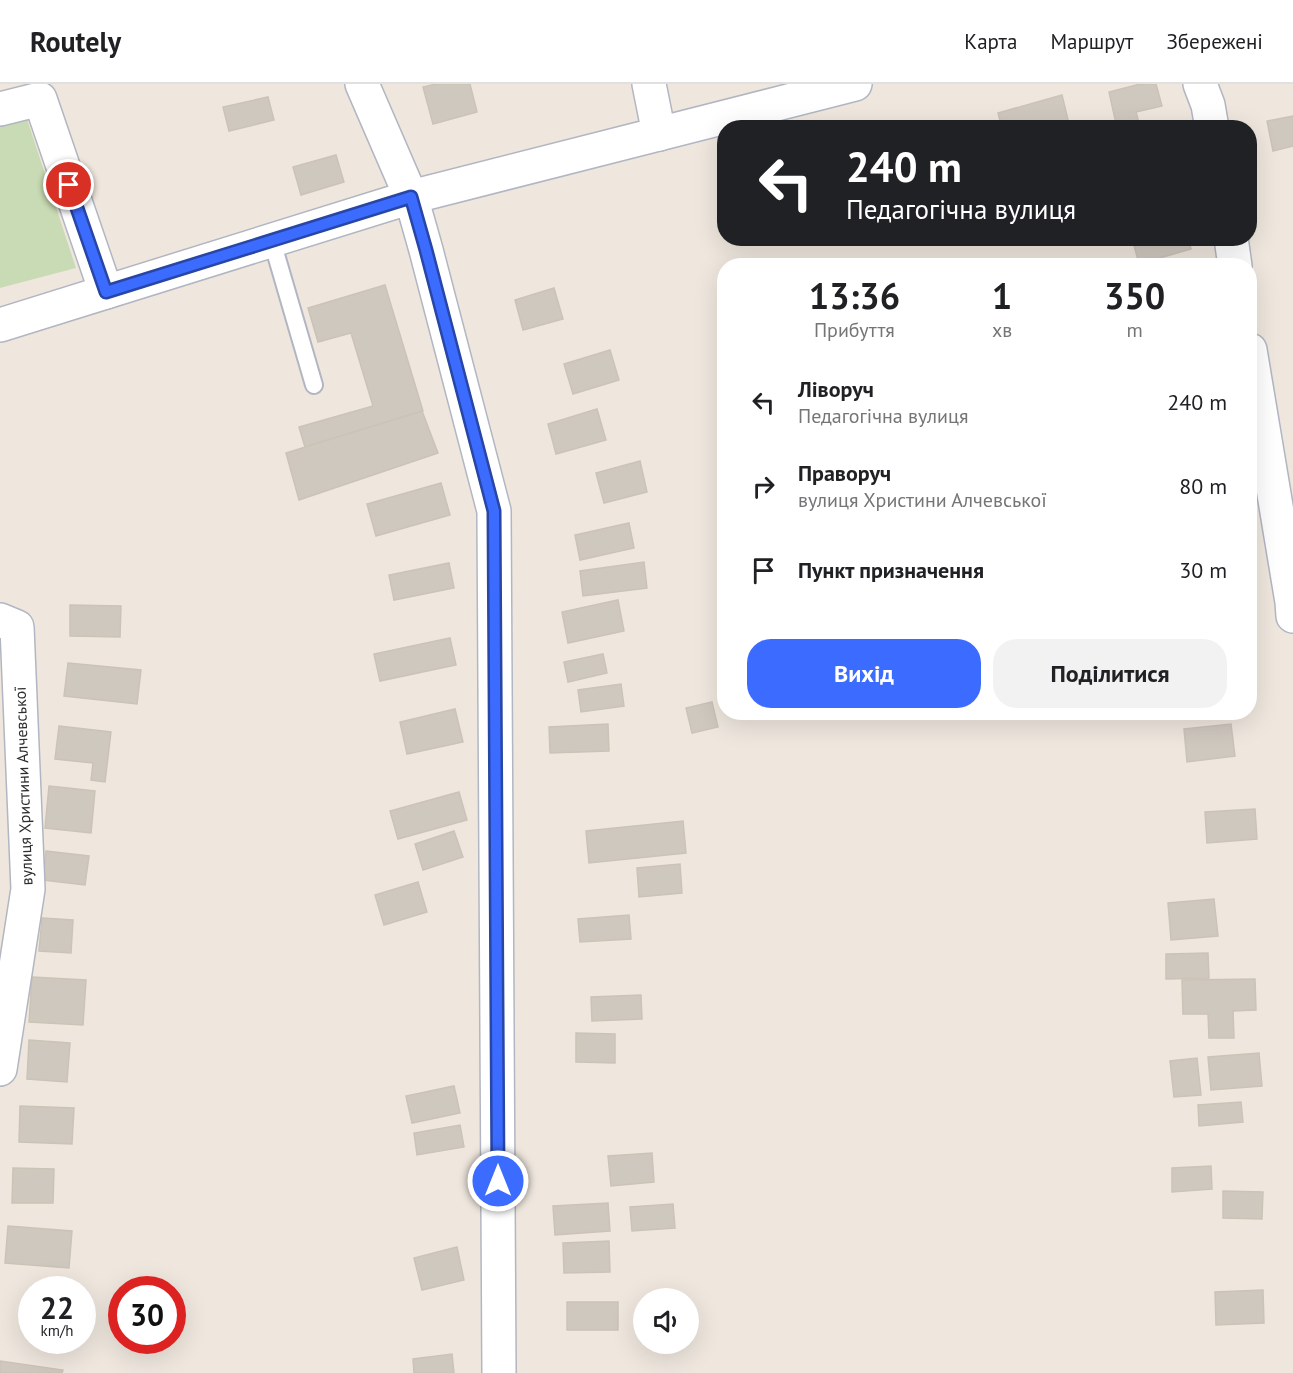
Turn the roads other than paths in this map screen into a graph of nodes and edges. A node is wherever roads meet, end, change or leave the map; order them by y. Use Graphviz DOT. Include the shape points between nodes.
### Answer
graph roads {
  1 [pos="362,84"];
  2 [pos="649,84"];
  3 [pos="855,84"];
  4 [pos="1200,84"];
  5 [pos="0,109"];
  6 [pos="1211,120"];
  7 [pos="659,134"];
  8 [pos="411,197"];
  9 [pos="272,241"];
  10 [pos="106,292"];
  11 [pos="0,326"];
  12 [pos="314,385"];
  13 [pos="1257,392"];
  14 [pos="1293,616"];
  15 [pos="0,620"];
  16 [pos="0,1069"];
  17 [pos="499,1373"];
  1 -- 8 [label="street"];
  2 -- 7 [label="street"];
  3 -- 7 [label="street"];
  4 -- 6 [label="street"];
  5 -- 10 [label="street" via="40,99"];
  7 -- 8 [label="street"];
  8 -- 9 [label="street"];
  8 -- 17 [label="street" via="494,511"];
  9 -- 10 [label="street"];
  9 -- 12 [label="lane"];
  10 -- 11 [label="street"];
  13 -- 14 [label="street"];
  15 -- 16 [label="street, вулиця Христини Алчевської" via="16,627 28,889"];
}
